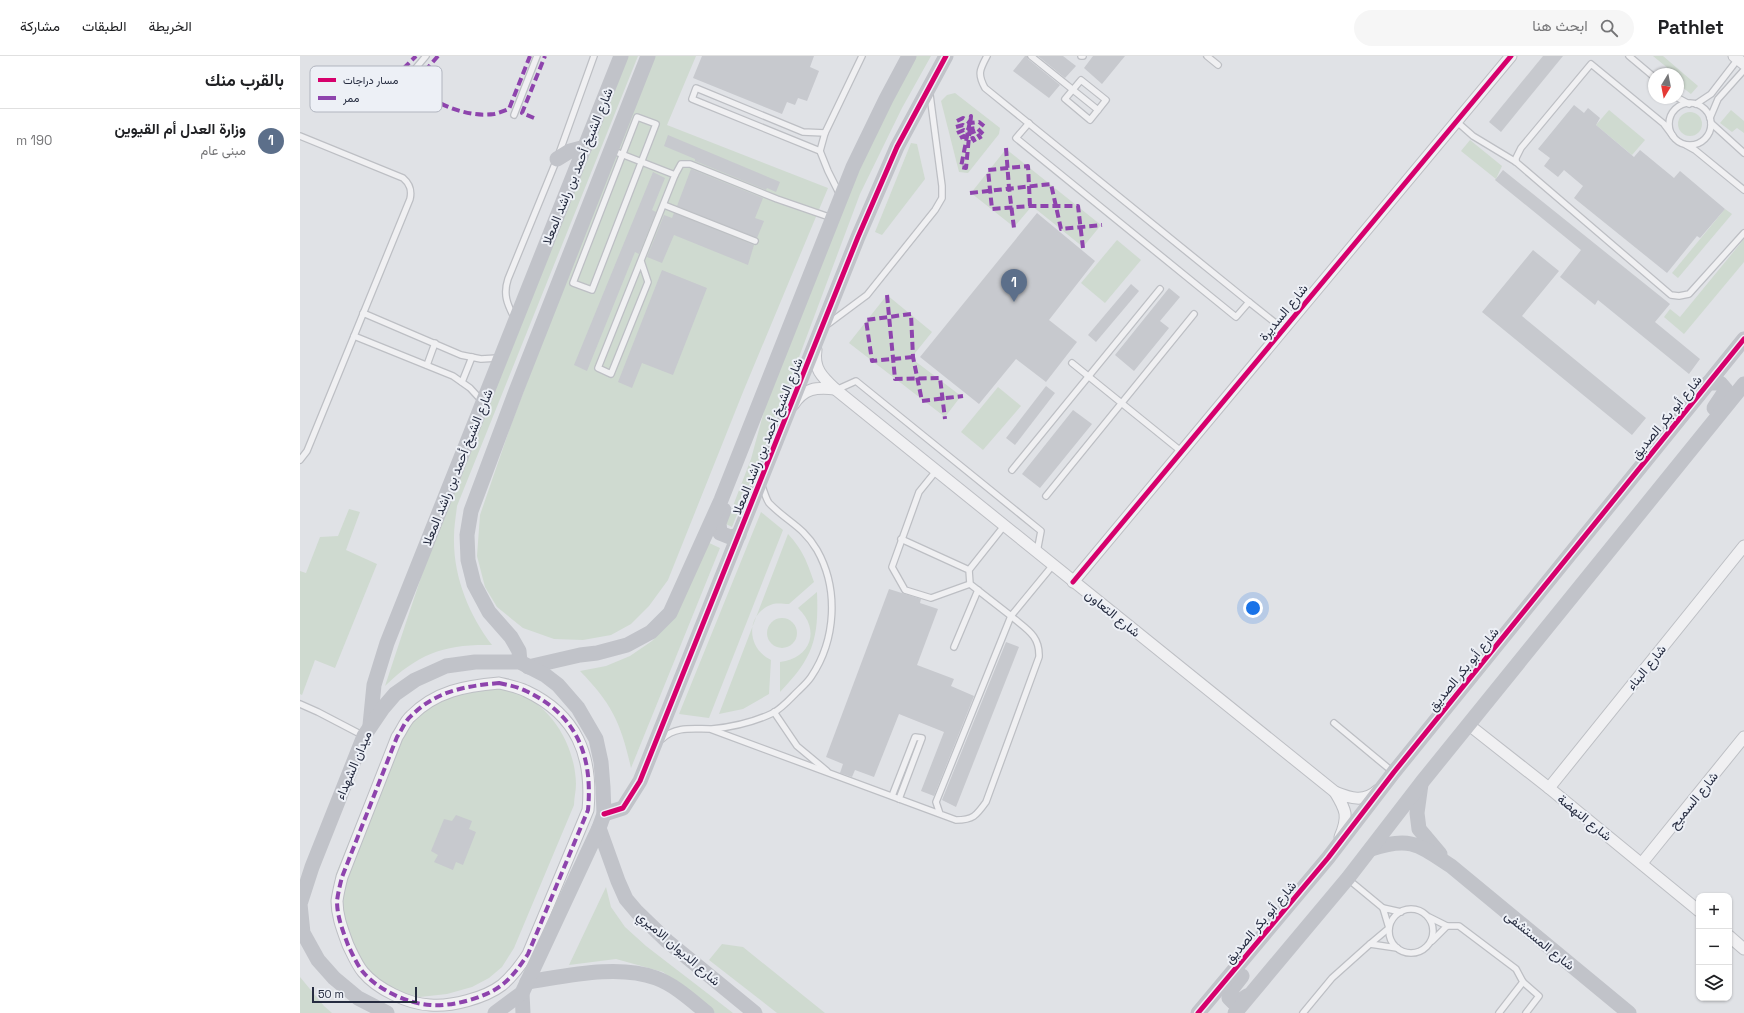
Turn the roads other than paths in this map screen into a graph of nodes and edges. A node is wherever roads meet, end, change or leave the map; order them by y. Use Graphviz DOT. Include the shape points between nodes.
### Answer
graph roads {
  1 [pos="426,56"];
  2 [pos="537,56"];
  3 [pos="594,56"];
  4 [pos="620,56"];
  5 [pos="648,56"];
  6 [pos="862,56"];
  7 [pos="909,56"];
  8 [pos="946,56"];
  9 [pos="987,56"];
  10 [pos="1031,56"];
  11 [pos="1207,56"];
  12 [pos="1511,56"];
  13 [pos="1629,56"];
  14 [pos="1739,60"];
  15 [pos="1218,65"];
  16 [pos="418,66"];
  17 [pos="1744,70"];
  18 [pos="1648,72"];
  19 [pos="929,88"];
  20 [pos="1073,90"];
  21 [pos="1684,101"];
  22 [pos="1689,104"];
  23 [pos="1696,104"];
  24 [pos="1098,110"];
  25 [pos="514,115"];
  26 [pos="1456,121"];
  27 [pos="1711,121"];
  28 [pos="1029,123"];
  29 [pos="825,133"];
  30 [pos="300,136"];
  31 [pos="1673,136"];
  32 [pos="1684,144"];
  33 [pos="585,147"];
  34 [pos="820,151"];
  35 [pos="617,152"];
  36 [pos="1744,153"];
  37 [pos="557,159"];
  38 [pos="641,162"];
  39 [pos="1516,162"];
  40 [pos="675,175"];
  41 [pos="1744,190"];
  42 [pos="841,197"];
  43 [pos="664,205"];
  44 [pos="832,218"];
  45 [pos="1744,233"];
  46 [pos="755,240"];
  47 [pos="641,261"];
  48 [pos="1160,289"];
  49 [pos="1249,302"];
  50 [pos="363,313"];
  51 [pos="1194,314"];
  52 [pos="516,320"];
  53 [pos="1283,329"];
  54 [pos="354,336"];
  55 [pos="819,336"];
  56 [pos="1744,339"];
  57 [pos="435,343"];
  58 [pos="472,357"];
  59 [pos="501,358"];
  60 [pos="1072,363"];
  61 [pos="427,365"];
  62 [pos="1087,376"];
  63 [pos="492,380"];
  64 [pos="462,382"];
  65 [pos="1708,383"];
  66 [pos="1744,384"];
  67 [pos="835,390"];
  68 [pos="516,391"];
  69 [pos="762,394"];
  70 [pos="483,402"];
  71 [pos="1121,402"];
  72 [pos="789,411"];
  73 [pos="1182,452"];
  74 [pos="300,460"];
  75 [pos="1012,470"];
  76 [pos="936,471"];
  77 [pos="762,477"];
  78 [pos="1046,496"];
  79 [pos="1639,514"];
  80 [pos="1004,526"];
  81 [pos="739,535"];
  82 [pos="901,539"];
  83 [pos="1744,546"];
  84 [pos="1036,552"];
  85 [pos="1053,565"];
  86 [pos="969,570"];
  87 [pos="1073,582"];
  88 [pos="970,584"];
  89 [pos="978,590"];
  90 [pos="1011,616"];
  91 [pos="954,647"];
  92 [pos="524,665"];
  93 [pos="300,704"];
  94 [pos="774,712"];
  95 [pos="1334,723"];
  96 [pos="1469,725"];
  97 [pos="367,730"];
  98 [pos="710,730"];
  99 [pos="1743,739"];
  100 [pos="653,747"];
  101 [pos="830,774"];
  102 [pos="1390,777"];
  103 [pos="1422,782"];
  104 [pos="1549,788"];
  105 [pos="1335,792"];
  106 [pos="892,796"];
  107 [pos="898,799"];
  108 [pos="940,814"];
  109 [pos="602,821"];
  110 [pos="1371,849"];
  111 [pos="572,850"];
  112 [pos="1642,863"];
  113 [pos="1451,866"];
  114 [pos="1316,872"];
  115 [pos="1348,878"];
  116 [pos="303,883"];
  117 [pos="300,904"];
  118 [pos="1383,908"];
  119 [pos="1696,908"];
  120 [pos="1401,912"];
  121 [pos="1427,916"];
  122 [pos="1447,926"];
  123 [pos="1389,928"];
  124 [pos="1732,939"];
  125 [pos="1431,942"];
  126 [pos="1370,944"];
  127 [pos="1397,948"];
  128 [pos="1744,949"];
  129 [pos="1523,982"];
  130 [pos="525,988"];
  131 [pos="1252,992"];
  132 [pos="1501,1012"];
  133 [pos="387,1013"];
  134 [pos="495,1013"];
  135 [pos="523,1013"];
  136 [pos="706,1013"];
  137 [pos="755,1013"];
  138 [pos="1198,1013"];
  139 [pos="1235,1013"];
  140 [pos="1303,1013"];
  141 [pos="1526,1013"];
  142 [pos="1630,1013"];
  1 -- 16 [label="lane"];
  2 -- 25 [label="lane"];
  3 -- 37 [label="lane"];
  4 -- 33 [label="street, شارع الشيخ أحمد بن راشد المعلا"];
  5 -- 35 [label="street, شارع الشيخ أحمد بن راشد المعلا"];
  6 -- 29 [label="lane"];
  7 -- 42 [label="street, شارع الشيخ أحمد بن راشد المعلا" via="853,166"];
  8 -- 19 [label="street, شارع الشيخ أحمد بن راشد المعلا"];
  9 -- 28 [label="lane" via="979,78 985,88"];
  10 -- 20 [label="lane"];
  11 -- 15 [label="lane"];
  12 -- 26 [label="street, شارع السديرة"];
  13 -- 18 [label="lane"];
  14 -- 23 [label="lane" via="1711,94"];
  17 -- 27 [label="lane" via="1718,100"];
  19 -- 55 [label="street, شارع الشيخ أحمد بن راشد المعلا" via="897,147"];
  19 -- 55 [label="lane" via="942,198 867,295 836,318"];
  20 -- 24 [label="lane"];
  20 -- 24 [label="lane" via="1065,99 1085,116 1090,120"];
  20 -- 24 [label="lane" via="1081,80 1106,100"];
  21 -- 22 [label="lane"];
  22 -- 23 [label="lane"];
  22 -- 31 [label="lane" via="1682,105 1671,116 1670,129"];
  23 -- 27 [label="lane"];
  26 -- 39 [label="lane" via="1473,136"];
  26 -- 53 [label="street, شارع السديرة"];
  27 -- 32 [label="lane" via="1705,139 1692,145"];
  27 -- 36 [label="lane" via="1716,130"];
  28 -- 49 [label="lane"];
  28 -- 49 [label="lane" via="1016,138 1236,317"];
  29 -- 34 [label="lane"];
  29 -- 34 [label="lane" via="803,132 696,88 692,99"];
  30 -- 50 [label="lane" via="403,178 411,190 410,199"];
  31 -- 32 [label="lane"];
  31 -- 39 [label="lane" via="1664,124 1591,61 1521,148"];
  32 -- 41 [label="lane"];
  33 -- 37 [label="street" via="570,151"];
  33 -- 52 [label="street, شارع الشيخ أحمد بن راشد المعلا"];
  34 -- 42 [label="lane"];
  35 -- 38 [label="lane"];
  35 -- 38 [label="lane" via="637,117 656,124"];
  35 -- 38 [label="lane" via="573,283 592,290"];
  35 -- 68 [label="street, شارع الشيخ أحمد بن راشد المعلا"];
  37 -- 52 [label="lane" via="506,284 505,298"];
  38 -- 40 [label="lane"];
  39 -- 45 [label="lane" via="1671,295 1689,294"];
  40 -- 43 [label="lane"];
  40 -- 44 [label="lane" via="681,164 690,164"];
  42 -- 44 [label="street, شارع الشيخ أحمد بن راشد المعلا"];
  43 -- 46 [label="lane"];
  43 -- 47 [label="lane"];
  44 -- 69 [label="street, شارع الشيخ أحمد بن راشد المعلا"];
  47 -- 47 [label="lane" via="648,282 611,374 598,368"];
  48 -- 62 [label="lane"];
  49 -- 53 [label="lane"];
  50 -- 54 [label="lane"];
  50 -- 57 [label="lane"];
  51 -- 71 [label="lane"];
  52 -- 59 [label="street, شارع الشيخ أحمد بن راشد المعلا"];
  53 -- 73 [label="street, شارع السديرة"];
  54 -- 61 [label="lane"];
  54 -- 74 [label="lane" via="307,451"];
  55 -- 67 [label="street, شارع التعاون" via="814,359 816,367"];
  55 -- 72 [label="street, شارع الشيخ أحمد بن راشد المعلا"];
  56 -- 65 [label="street, شارع أبو بكر الصديق"];
  57 -- 58 [label="lane" via="461,355"];
  57 -- 61 [label="lane"];
  58 -- 59 [label="lane"];
  58 -- 64 [label="lane"];
  59 -- 63 [label="street, شارع الشيخ أحمد بن راشد المعلا"];
  60 -- 62 [label="lane"];
  61 -- 64 [label="lane"];
  62 -- 71 [label="lane"];
  62 -- 75 [label="lane"];
  63 -- 68 [label="street"];
  63 -- 70 [label="street, شارع الشيخ أحمد بن راشد المعلا"];
  64 -- 70 [label="lane"];
  65 -- 79 [label="street" via="1720,384 1726,390 1677,454"];
  65 -- 102 [label="street, شارع أبو بكر الصديق"];
  66 -- 79 [label="street"];
  67 -- 72 [label="street" via="819,388 807,391 798,398"];
  67 -- 76 [label="street, شارع التعاون"];
  67 -- 84 [label="lane" via="856,381 1041,531"];
  68 -- 92 [label="street, شارع الشيخ أحمد بن راشد المعلا" via="471,511 467,535 468,560 474,584 489,612 511,637"];
  69 -- 81 [label="street" via="745,459 719,523 720,533 730,537"];
  69 -- 92 [label="street, شارع الشيخ أحمد بن راشد المعلا" via="721,500 670,612 651,632 627,645 597,653"];
  70 -- 97 [label="street, شارع الشيخ أحمد بن راشد المعلا" via="385,649 374,685"];
  71 -- 73 [label="lane"];
  71 -- 78 [label="lane"];
  72 -- 77 [label="street, شارع الشيخ أحمد بن راشد المعلا"];
  73 -- 87 [label="street, شارع السديرة"];
  76 -- 80 [label="street, شارع التعاون"];
  76 -- 82 [label="lane" via="920,492"];
  77 -- 81 [label="street, شارع الشيخ أحمد بن راشد المعلا"];
  77 -- 94 [label="lane" via="762,487 768,502 805,533 817,550 826,571 832,600 831,625 824,651 810,677"];
  79 -- 96 [label="street"];
  80 -- 84 [label="street, شارع التعاون"];
  80 -- 86 [label="lane"];
  81 -- 100 [label="street, شارع الشيخ أحمد بن راشد المعلا"];
  82 -- 86 [label="lane"];
  82 -- 88 [label="lane" via="892,567 905,590 931,598"];
  83 -- 104 [label="street, شارع البناء"];
  84 -- 85 [label="street, شارع التعاون"];
  85 -- 87 [label="street, شارع التعاون"];
  85 -- 90 [label="lane"];
  86 -- 88 [label="lane"];
  87 -- 105 [label="street, شارع التعاون"];
  88 -- 89 [label="lane"];
  89 -- 90 [label="lane"];
  89 -- 91 [label="lane"];
  90 -- 108 [label="lane" via="936,802"];
  90 -- 108 [label="lane" via="1036,638 1040,646 1039,657 986,802 978,814 968,820 956,820"];
  92 -- 97 [label="street, ميدان الشهداء" via="474,662 446,666 415,680 395,694"];
  92 -- 109 [label="street, ميدان الشهداء" via="545,675 558,685 578,708 596,739 601,762"];
  93 -- 97 [label="lane"];
  94 -- 98 [label="lane" via="736,726"];
  94 -- 101 [label="lane" via="797,746"];
  95 -- 102 [label="lane"];
  96 -- 103 [label="street"];
  96 -- 104 [label="street, شارع النهضة"];
  97 -- 116 [label="street, ميدان الشهداء" via="312,867"];
  98 -- 100 [label="lane" via="681,729 668,733"];
  98 -- 101 [label="lane"];
  99 -- 112 [label="street, شارع السميح"];
  100 -- 109 [label="street, شارع الشيخ أحمد بن راشد المعلا" via="640,781 624,808"];
  101 -- 106 [label="lane"];
  102 -- 105 [label="street, شارع التعاون" via="1374,794 1362,799 1351,799"];
  102 -- 114 [label="street, شارع أبو بكر الصديق"];
  103 -- 110 [label="street"];
  103 -- 113 [label="street, شارع المستشفى" via="1417,813 1419,829"];
  104 -- 112 [label="street, شارع النهضة"];
  105 -- 114 [label="street, شارع التعاون" via="1345,809 1345,824 1341,836"];
  106 -- 107 [label="lane"];
  106 -- 107 [label="lane" via="915,737 922,738"];
  107 -- 108 [label="lane"];
  109 -- 130 [label="street, ميدان الشهداء"];
  109 -- 137 [label="street, شارع الديوان الاميري" via="618,881 626,898 637,912 667,941"];
  110 -- 113 [label="street, شارع المستشفى" via="1402,842 1427,850"];
  110 -- 115 [label="street"];
  111 -- 111 [label="street" via="588,810 590,788 587,764 579,739 566,720 546,701 524,690 499,683 449,691 410,717 398,737 342,877 337,901 340,925 362,972 381,988 401,998 430,1005 457,1003 484,995 515,974 528,954"];
  112 -- 119 [label="street, شارع النهضة"];
  113 -- 142 [label="street, شارع المستشفى"];
  114 -- 131 [label="street" via="1280,930 1231,990 1229,998 1235,1004"];
  114 -- 138 [label="street, شارع أبو بكر الصديق"];
  115 -- 118 [label="lane"];
  115 -- 131 [label="street"];
  116 -- 117 [label="street, ميدان الشهداء"];
  117 -- 133 [label="street, ميدان الشهداء" via="303,933 318,960 334,978 358,998"];
  118 -- 120 [label="lane"];
  118 -- 123 [label="lane"];
  120 -- 121 [label="lane" via="1414,910"];
  120 -- 123 [label="lane" via="1395,916"];
  121 -- 122 [label="lane"];
  121 -- 125 [label="lane" via="1433,928"];
  122 -- 125 [label="lane"];
  122 -- 129 [label="lane" via="1459,926 1483,943 1516,969"];
  123 -- 126 [label="lane"];
  123 -- 127 [label="lane" via="1392,943"];
  124 -- 128 [label="street"];
  125 -- 127 [label="lane" via="1426,948 1411,954"];
  126 -- 127 [label="lane"];
  126 -- 140 [label="lane" via="1332,978"];
  129 -- 132 [label="lane"];
  129 -- 141 [label="lane" via="1539,996"];
  130 -- 134 [label="street, ميدان الشهداء"];
  130 -- 135 [label="street"];
  130 -- 136 [label="street" via="601,972 633,973 662,981 680,991"];
  131 -- 139 [label="street"];
}
